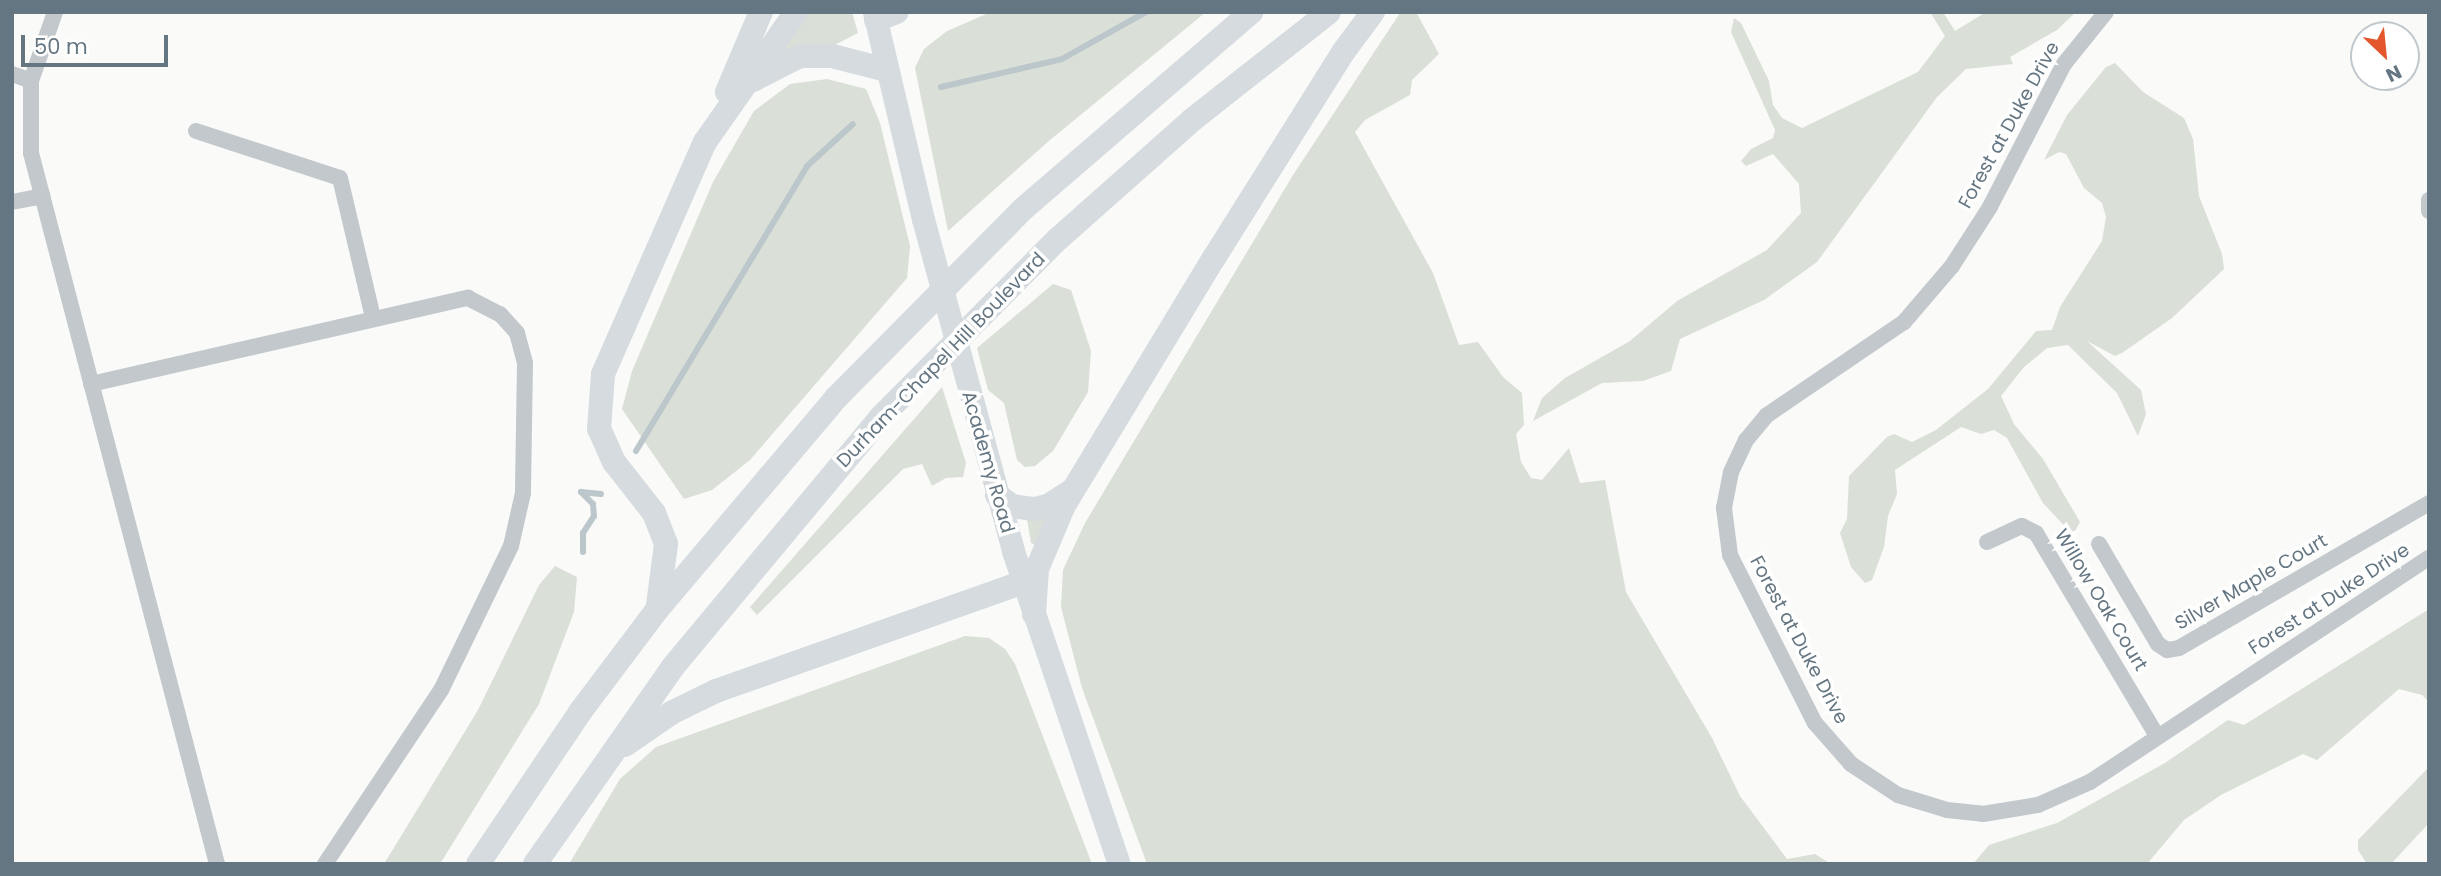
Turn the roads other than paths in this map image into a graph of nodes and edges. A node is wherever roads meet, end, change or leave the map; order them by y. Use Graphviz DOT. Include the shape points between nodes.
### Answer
graph roads {
  1 [pos="55,12"];
  2 [pos="761,12"];
  3 [pos="796,12"];
  4 [pos="1251,12"];
  5 [pos="1329,12"];
  6 [pos="1373,12"];
  7 [pos="2106,12"];
  8 [pos="883,15"];
  9 [pos="887,70"];
  10 [pos="12,74"];
  11 [pos="31,81"];
  12 [pos="746,84"];
  13 [pos="196,131"];
  14 [pos="705,142"];
  15 [pos="42,196"];
  16 [pos="2429,200"];
  17 [pos="12,202"];
  18 [pos="2429,211"];
  19 [pos="373,318"];
  20 [pos="91,384"];
  21 [pos="1073,489"];
  22 [pos="997,495"];
  23 [pos="2429,503"];
  24 [pos="1987,542"];
  25 [pos="2099,544"];
  26 [pos="2429,558"];
  27 [pos="1023,582"];
  28 [pos="656,611"];
  29 [pos="1034,614"];
  30 [pos="2157,736"];
  31 [pos="602,763"];
  32 [pos="217,864"];
  33 [pos="325,864"];
  34 [pos="478,864"];
  35 [pos="535,864"];
  36 [pos="1119,864"];
  1 -- 11 [label="street"];
  2 -- 14 [label="main road"];
  3 -- 12 [label="main road"];
  4 -- 28 [label="main road" via="1104,135 926,303 750,495"];
  5 -- 31 [label="main road, Durham-Chapel Hill Boulevard" via="1192,120 1058,239 881,417 772,544"];
  6 -- 21 [label="main road" via="1322,85"];
  7 -- 30 [label="street, Forest at Duke Drive" via="2064,64 1990,207 1952,266 1916,310 1866,349 1791,395 1755,428 1731,472 1725,524 1730,555 1745,592 1815,723 1851,764 1898,794 1947,810 1983,814 2020,810 2090,782"];
  8 -- 9 [label="main road, Academy Road"];
  9 -- 12 [label="main road" via="832,56 800,56"];
  9 -- 22 [label="main road, Academy Road"];
  10 -- 11 [label="street"];
  11 -- 15 [label="street" via="29,128"];
  12 -- 14 [label="main road"];
  13 -- 19 [label="street" via="340,178"];
  14 -- 28 [label="main road" via="613,344 598,401 597,418 606,444 662,530 666,558"];
  15 -- 17 [label="street"];
  15 -- 20 [label="street"];
  16 -- 18 [label="street"];
  19 -- 20 [label="street"];
  19 -- 33 [label="street" via="468,298 500,314 517,332 526,363 523,493 511,546 441,690"];
  20 -- 32 [label="street"];
  21 -- 22 [label="main road" via="1048,506 1034,509 1012,506"];
  21 -- 29 [label="main road" via="1037,569"];
  22 -- 27 [label="main road, Academy Road"];
  23 -- 25 [label="street, Silver Maple Court" via="2179,648 2167,650 2158,644"];
  24 -- 30 [label="street, Willow Oak Court" via="2022,526 2036,533"];
  26 -- 30 [label="street, Forest at Duke Drive"];
  27 -- 29 [label="main road, Academy Road"];
  27 -- 31 [label="main road" via="716,691 671,713"];
  28 -- 34 [label="main road" via="580,712"];
  29 -- 36 [label="main road, Academy Road"];
  31 -- 35 [label="main road, Durham-Chapel Hill Boulevard"];
}
